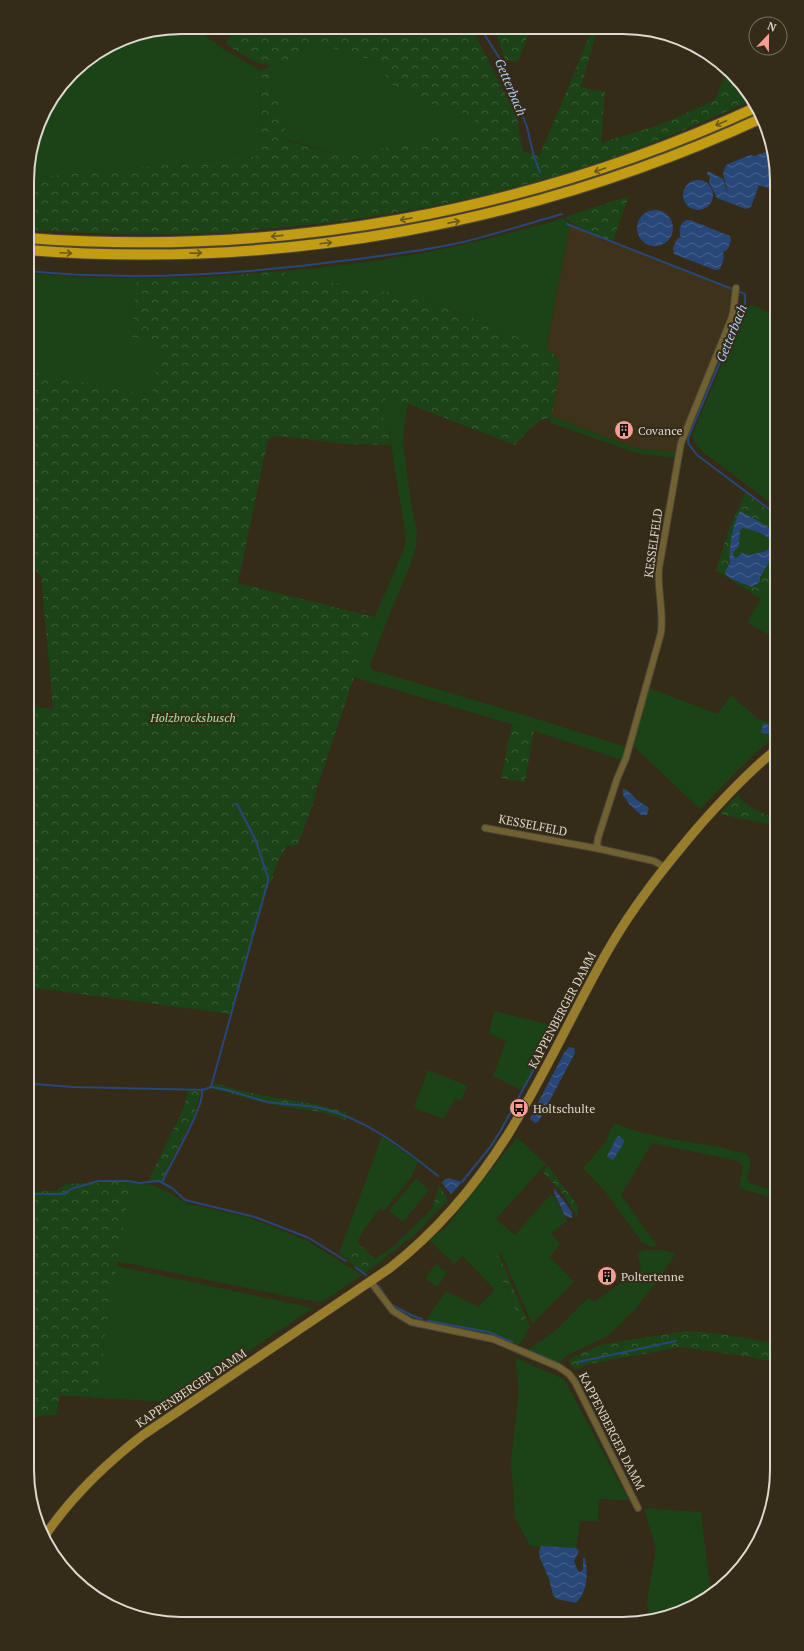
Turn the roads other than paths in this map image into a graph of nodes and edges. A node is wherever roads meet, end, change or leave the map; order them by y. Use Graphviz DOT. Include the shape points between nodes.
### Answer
graph roads {
  1 [pos="752,110"];
  2 [pos="757,120"];
  3 [pos="34,238"];
  4 [pos="34,250"];
  5 [pos="736,290"];
  6 [pos="770,755"];
  7 [pos="485,828"];
  8 [pos="600,849"];
  9 [pos="664,867"];
  10 [pos="370,1281"];
  11 [pos="638,1508"];
  12 [pos="48,1532"];
  1 -- 3 [label="highway, one-way" via="684,140 578,177 463,208 372,225 212,241 112,242"];
  4 -- 2 [label="highway, one-way" via="111,254 214,253 282,248 375,236 460,221 577,190 632,172"];
  5 -- 8 [label="street, KESSELFELD" via="730,322 680,448 659,568 661,633 626,758 598,838 597,845"];
  6 -- 9 [label="main road, KAPPENBERGER DAMM" via="719,804"];
  7 -- 8 [label="street, KESSELFELD"];
  8 -- 9 [label="street, KESSELFELD" via="654,861"];
  9 -- 10 [label="main road, KAPPENBERGER DAMM" via="618,933 529,1098 493,1157 424,1239 407,1255"];
  10 -- 11 [label="street, KAPPENBERGER DAMM" via="393,1311 411,1322 493,1339 559,1367 569,1374"];
  10 -- 12 [label="main road, KAPPENBERGER DAMM" via="121,1452 80,1490"];
}
